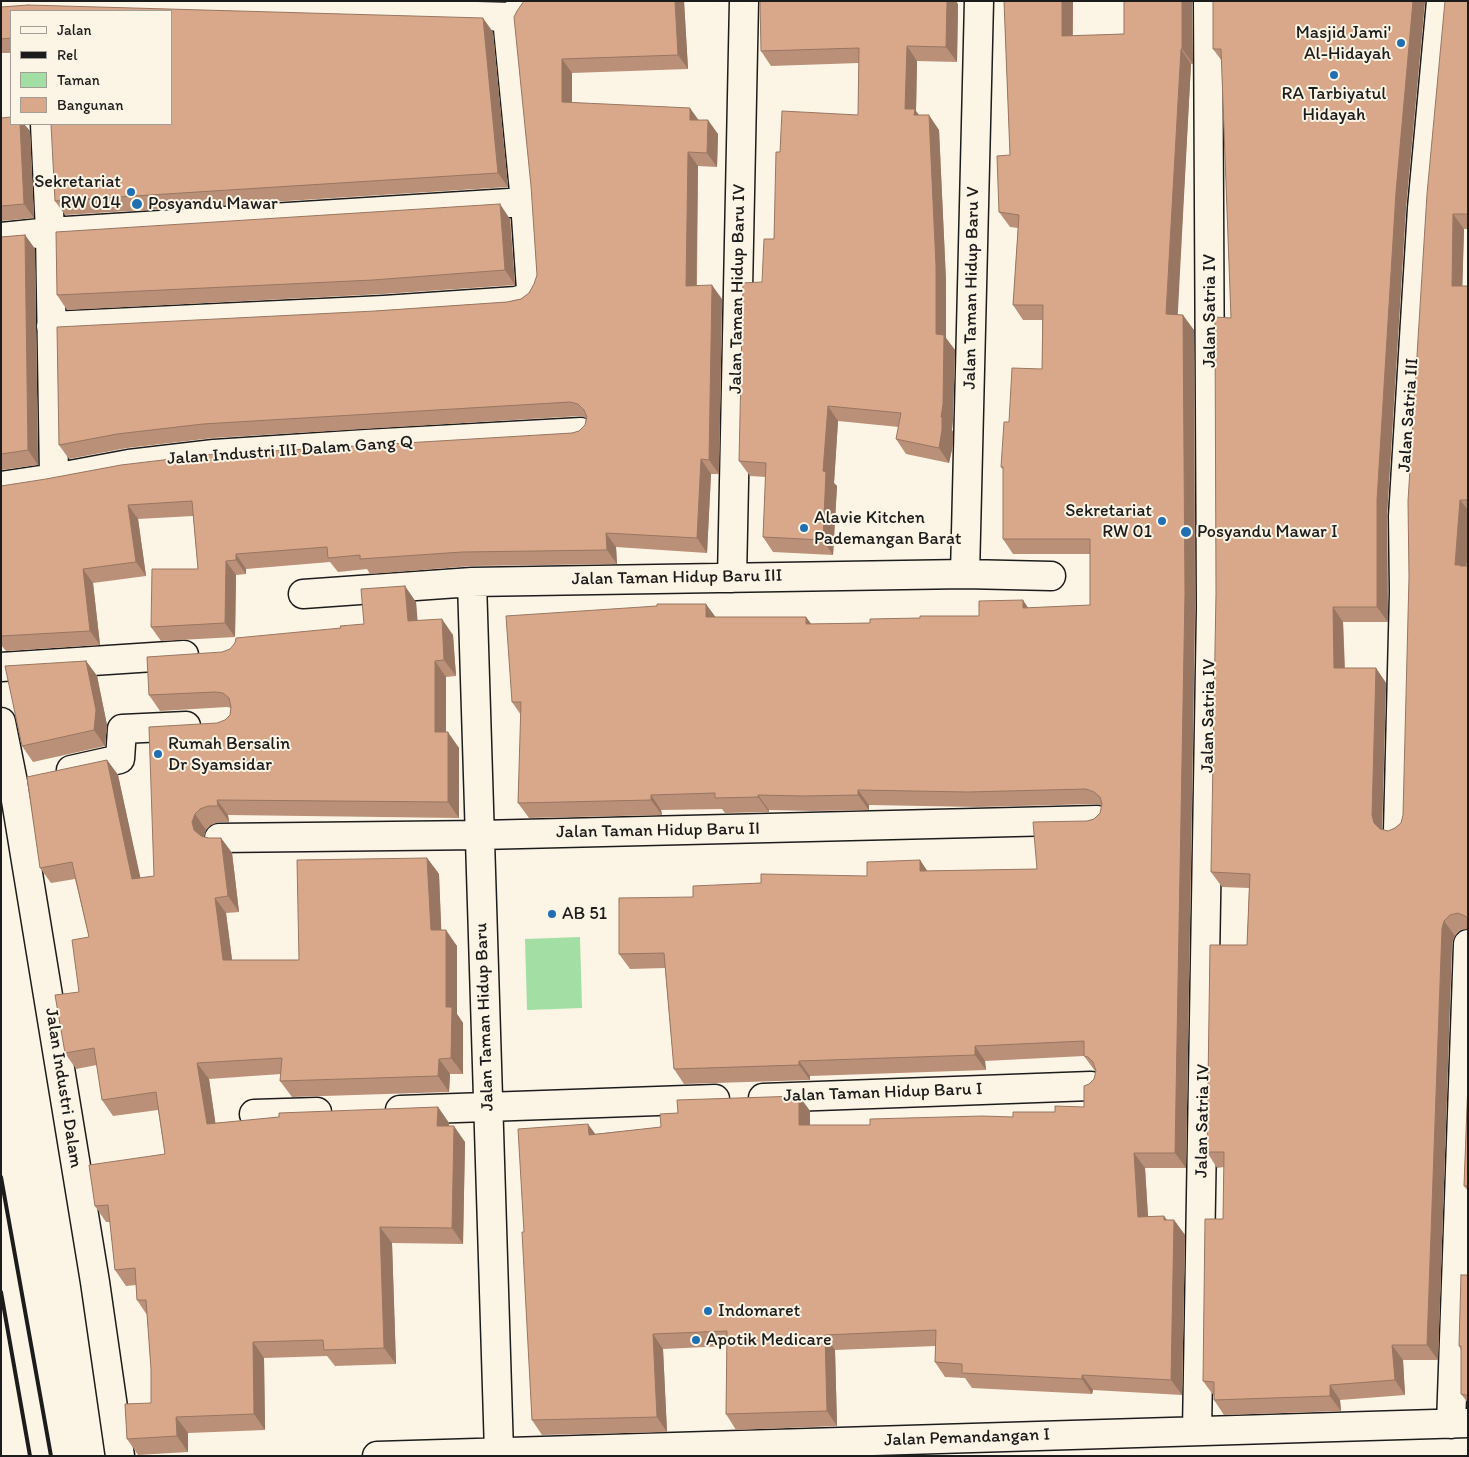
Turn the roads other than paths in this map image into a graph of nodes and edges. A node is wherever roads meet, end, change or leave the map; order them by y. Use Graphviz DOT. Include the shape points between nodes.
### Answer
graph roads {
  1 [pos="744,1"];
  2 [pos="979,1"];
  3 [pos="1208,1"];
  4 [pos="1441,1"];
  5 [pos="38,5"];
  6 [pos="1,6"];
  7 [pos="519,9"];
  8 [pos="45,125"];
  9 [pos="525,202"];
  10 [pos="50,232"];
  11 [pos="1,237"];
  12 [pos="52,326"];
  13 [pos="582,432"];
  14 [pos="54,478"];
  15 [pos="1,486"];
  16 [pos="965,574"];
  17 [pos="1051,576"];
  18 [pos="732,578"];
  19 [pos="472,582"];
  20 [pos="303,594"];
  21 [pos="213,653"];
  22 [pos="1,667"];
  23 [pos="1,722"];
  24 [pos="208,724"];
  25 [pos="29,779"];
  26 [pos="1097,820"];
  27 [pos="1398,830"];
  28 [pos="480,835"];
  29 [pos="220,838"];
  30 [pos="1468,944"];
  31 [pos="1091,1086"];
  32 [pos="488,1107"];
  33 [pos="371,1110"];
  34 [pos="342,1111"];
  35 [pos="254,1114"];
  36 [pos="1459,1424"];
  37 [pos="1197,1431"];
  38 [pos="719,1451"];
  39 [pos="499,1452"];
  40 [pos="120,1456"];
  41 [pos="377,1456"];
  1 -- 18 [label="street, Jalan Taman Hidup Baru IV"];
  2 -- 16 [label="street, Jalan Taman Hidup Baru V"];
  3 -- 37 [label="street, Jalan Satria IV" via="1211,608"];
  4 -- 27 [label="street, Jalan Satria III" via="1422,208 1403,516"];
  5 -- 6 [label="street"];
  5 -- 7 [label="street"];
  7 -- 9 [label="street" via="508,28"];
  8 -- 10 [label="street"];
  9 -- 10 [label="street"];
  9 -- 12 [label="street" via="531,290 526,298 516,301"];
  10 -- 11 [label="street"];
  10 -- 12 [label="street"];
  12 -- 14 [label="street"];
  13 -- 14 [label="street, Jalan Industri III Dalam Gang Q" via="214,454 129,464"];
  14 -- 15 [label="street, Jalan Industri III Dalam Gang Q"];
  16 -- 17 [label="street, Jalan Taman Hidup Baru III"];
  16 -- 18 [label="street, Jalan Taman Hidup Baru III"];
  18 -- 19 [label="street, Jalan Taman Hidup Baru III"];
  19 -- 20 [label="street, Jalan Taman Hidup Baru III"];
  19 -- 28 [label="street, Jalan Taman Hidup Baru"];
  21 -- 22 [label="street"];
  23 -- 25 [label="street, Jalan Industri Dalam"];
  24 -- 25 [label="street" via="122,729 120,759"];
  25 -- 40 [label="street, Jalan Industri Dalam"];
  26 -- 28 [label="street, Jalan Taman Hidup Baru II"];
  28 -- 29 [label="street, Jalan Taman Hidup Baru II"];
  28 -- 32 [label="street, Jalan Taman Hidup Baru"];
  30 -- 36 [label="street"];
  31 -- 32 [label="street, Jalan Taman Hidup Baru I"];
  32 -- 33 [label="street, Jalan Taman Hidup Baru I"];
  32 -- 39 [label="street, Jalan Taman Hidup Baru"];
  34 -- 35 [label="street"];
  36 -- 37 [label="street, Jalan Pemandangan I"];
  37 -- 38 [label="street, Jalan Pemandangan I"];
  38 -- 39 [label="street, Jalan Pemandangan I"];
  39 -- 41 [label="street, Jalan Pemandangan I"];
}
